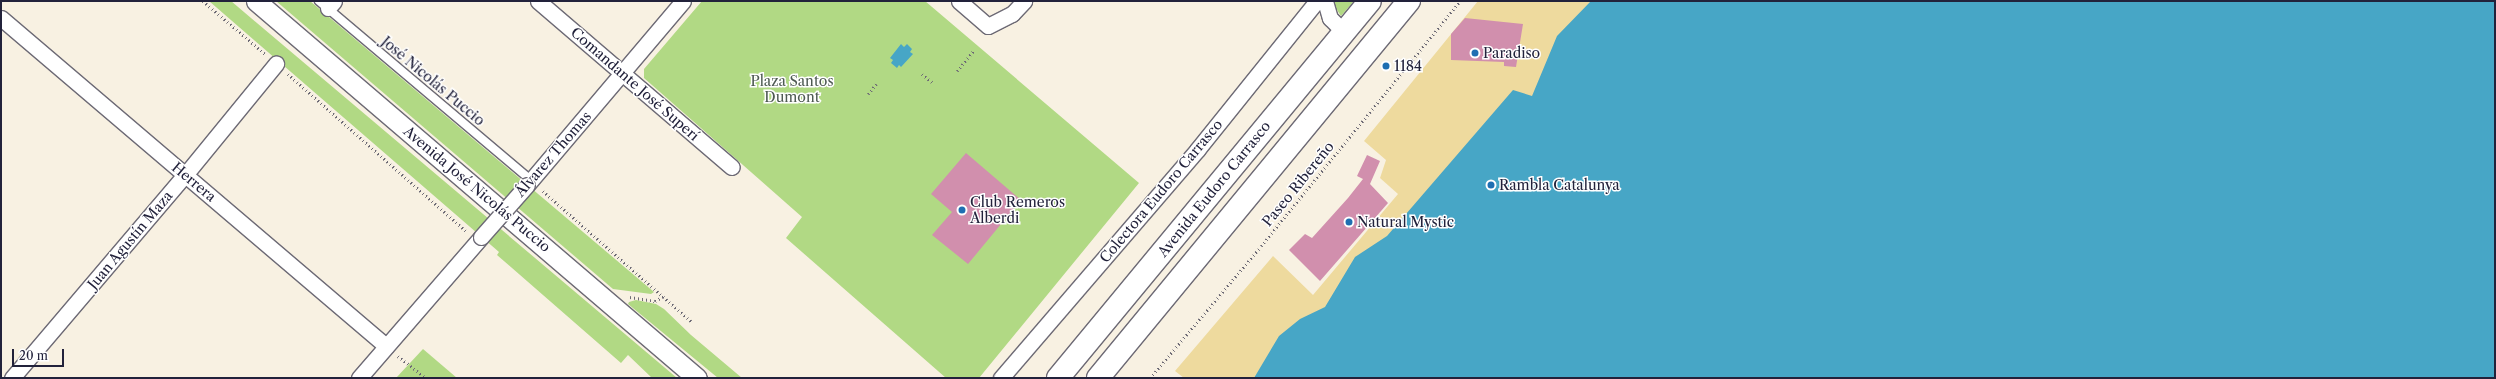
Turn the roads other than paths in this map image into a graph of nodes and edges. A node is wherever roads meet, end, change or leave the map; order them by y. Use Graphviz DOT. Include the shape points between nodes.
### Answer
graph roads {
  1 [pos="256,1"];
  2 [pos="538,1"];
  3 [pos="683,1"];
  4 [pos="959,1"];
  5 [pos="1024,1"];
  6 [pos="1316,1"];
  7 [pos="1325,1"];
  8 [pos="1370,1"];
  9 [pos="1409,1"];
  10 [pos="327,3"];
  11 [pos="1,18"];
  12 [pos="1344,32"];
  13 [pos="276,64"];
  14 [pos="622,73"];
  15 [pos="732,167"];
  16 [pos="185,175"];
  17 [pos="529,182"];
  18 [pos="386,346"];
  19 [pos="1,373"];
  20 [pos="7,378"];
  21 [pos="12,378"];
  22 [pos="359,378"];
  23 [pos="698,378"];
  24 [pos="1001,378"];
  25 [pos="1058,378"];
  26 [pos="1098,378"];
  1 -- 23 [label="street, Avenida José Nicolás Puccio"];
  2 -- 14 [label="street, Comandante José Superí"];
  3 -- 14 [label="street, Álvarez Thomas"];
  4 -- 5 [label="street" via="988,26 1012,14"];
  6 -- 24 [label="street, Colectora Eudoro Carrasco" via="1197,150"];
  7 -- 12 [label="street" via="1330,18"];
  8 -- 12 [label="main road, Avenida Eudoro Carrasco"];
  9 -- 26 [label="main road"];
  10 -- 17 [label="lane, José Nicolás Puccio"];
  11 -- 16 [label="street, Herrera"];
  12 -- 25 [label="main road, Avenida Eudoro Carrasco"];
  13 -- 16 [label="street, Juan Agustín Maza"];
  14 -- 15 [label="street, Comandante José Superí"];
  14 -- 17 [label="street, Álvarez Thomas"];
  16 -- 18 [label="street, Herrera"];
  16 -- 21 [label="street, Juan Agustín Maza"];
  17 -- 18 [label="street, Álvarez Thomas, bridge"];
  18 -- 22 [label="street, Álvarez Thomas"];
  19 -- 20 [label="street"];
}
